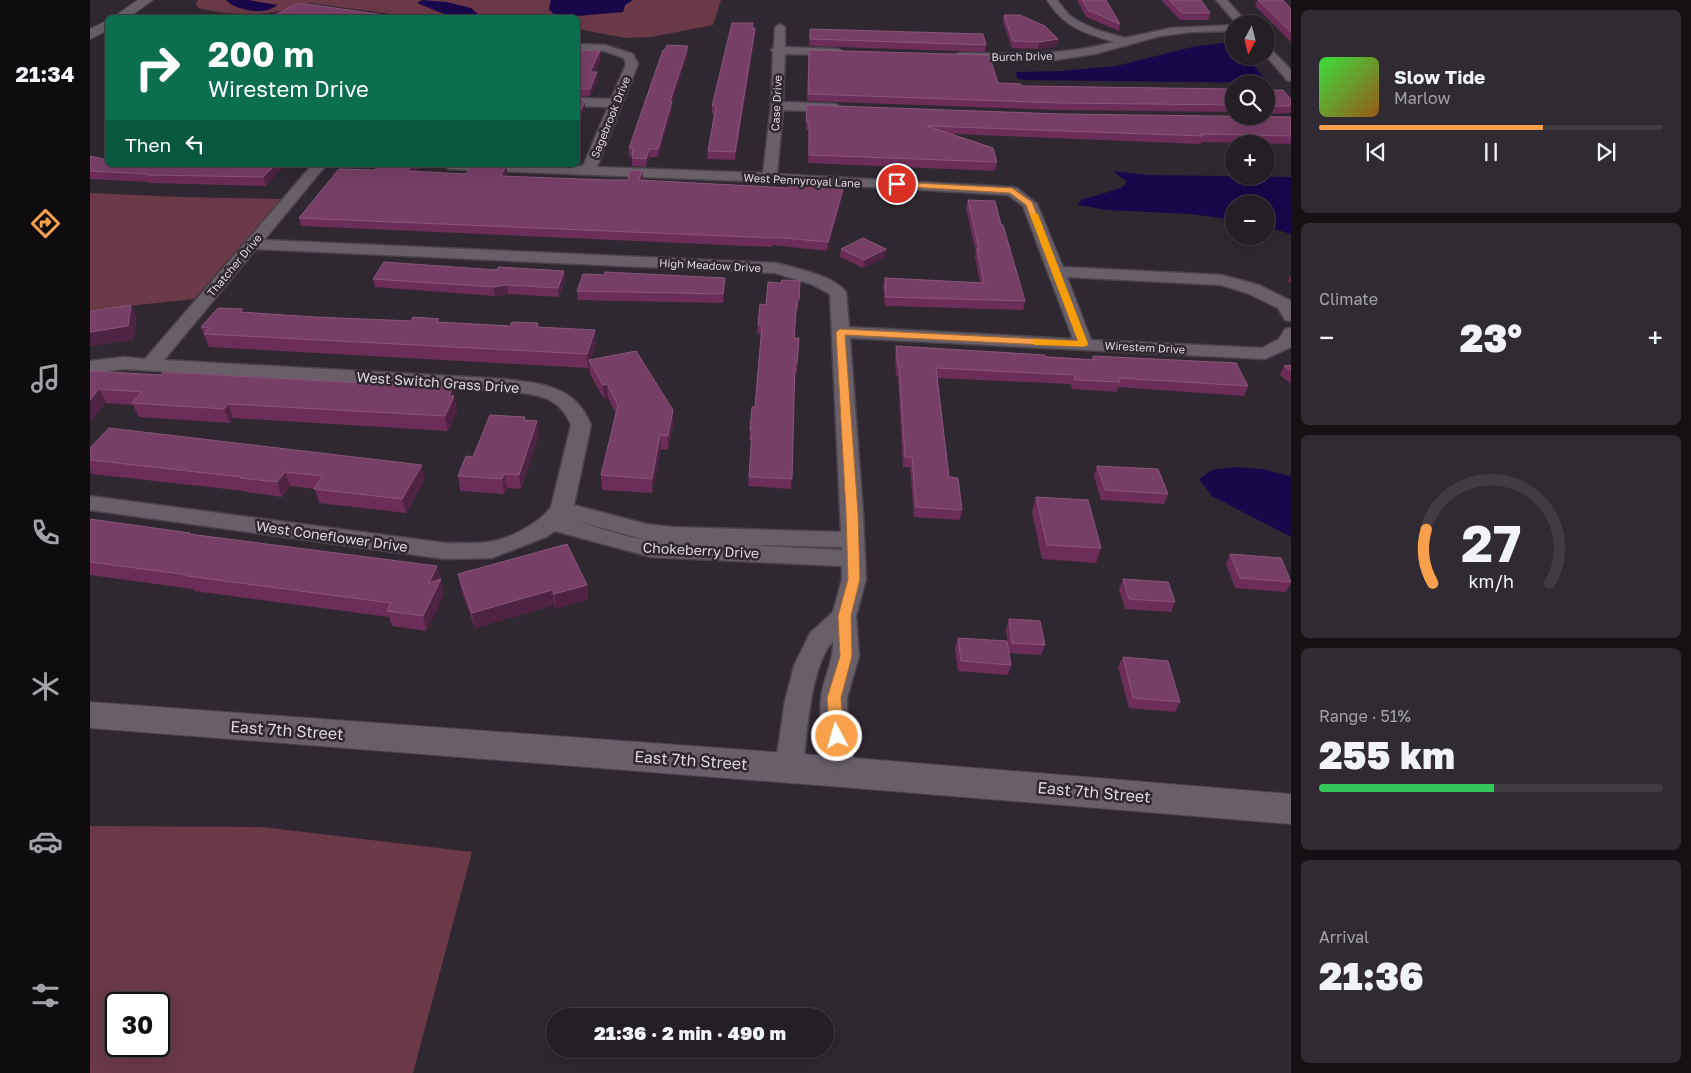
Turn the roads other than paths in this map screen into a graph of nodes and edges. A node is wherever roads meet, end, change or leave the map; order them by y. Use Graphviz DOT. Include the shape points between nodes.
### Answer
graph roads {
  1 [pos="147,0"];
  2 [pos="1052,0"];
  3 [pos="1221,0"];
  4 [pos="123,15"];
  5 [pos="1234,15"];
  6 [pos="105,26"];
  7 [pos="780,27"];
  8 [pos="1225,28"];
  9 [pos="1068,32"];
  10 [pos="90,35"];
  11 [pos="1126,42"];
  12 [pos="580,47"];
  13 [pos="1108,47"];
  14 [pos="778,50"];
  15 [pos="854,52"];
  16 [pos="950,56"];
  17 [pos="1275,60"];
  18 [pos="1291,77"];
  19 [pos="580,102"];
  20 [pos="616,103"];
  21 [pos="777,106"];
  22 [pos="845,108"];
  23 [pos="317,167"];
  24 [pos="495,167"];
  25 [pos="588,171"];
  26 [pos="770,178"];
  27 [pos="252,244"];
  28 [pos="1056,272"];
  29 [pos="1291,316"];
  30 [pos="840,332"];
  31 [pos="1291,333"];
  32 [pos="1084,344"];
  33 [pos="150,365"];
  34 [pos="90,366"];
  35 [pos="90,503"];
  36 [pos="557,515"];
  37 [pos="853,550"];
  38 [pos="844,616"];
  39 [pos="90,715"];
  40 [pos="789,768"];
  41 [pos="842,772"];
  42 [pos="1291,809"];
  1 -- 4 [label="street"];
  2 -- 11 [label="street" via="1067,20"];
  3 -- 5 [label="street"];
  6 -- 10 [label="street"];
  7 -- 14 [label="street, Case Drive"];
  8 -- 11 [label="street, Burch Drive" via="1174,31"];
  9 -- 13 [label="street"];
  11 -- 13 [label="street, Burch Drive"];
  12 -- 20 [label="street, Sagebrook Drive" via="605,48 629,56 632,64"];
  13 -- 16 [label="street, Burch Drive" via="1033,58"];
  14 -- 15 [label="street"];
  14 -- 21 [label="street, Case Drive"];
  17 -- 18 [label="street"];
  19 -- 20 [label="street"];
  20 -- 25 [label="street, Sagebrook Drive"];
  21 -- 22 [label="street"];
  21 -- 26 [label="street, Case Drive"];
  23 -- 27 [label="street, Thatcher Drive"];
  24 -- 25 [label="street, West Pennyroyal Lane"];
  25 -- 26 [label="street, West Pennyroyal Lane"];
  26 -- 28 [label="street, West Pennyroyal Lane" via="1012,191 1030,204"];
  27 -- 30 [label="street, High Meadow Drive" via="776,268 817,280 838,292"];
  27 -- 33 [label="street, Thatcher Drive"];
  28 -- 29 [label="street" via="1222,280 1253,289 1285,305"];
  28 -- 32 [label="street, West Pennyroyal Lane"];
  30 -- 32 [label="street, Wirestem Drive"];
  30 -- 37 [label="street, High Meadow Drive"];
  31 -- 32 [label="street, Wirestem Drive" via="1286,342 1265,354"];
  33 -- 34 [label="street"];
  33 -- 36 [label="street, West Switch Grass Drive" via="504,385 554,394 570,403 578,413 580,426"];
  35 -- 36 [label="street, West Coneflower Drive" via="472,552 501,548 538,532"];
  36 -- 37 [label="street, Chokeberry Drive" via="628,544 650,548 781,554"];
  37 -- 38 [label="street, High Meadow Drive" via="854,579"];
  38 -- 40 [label="street" via="818,641 806,667"];
  38 -- 41 [label="street, High Meadow Drive" via="846,656 834,698"];
  39 -- 40 [label="street, East 7th Street"];
  40 -- 41 [label="street, East 7th Street"];
  41 -- 42 [label="street, East 7th Street"];
}
